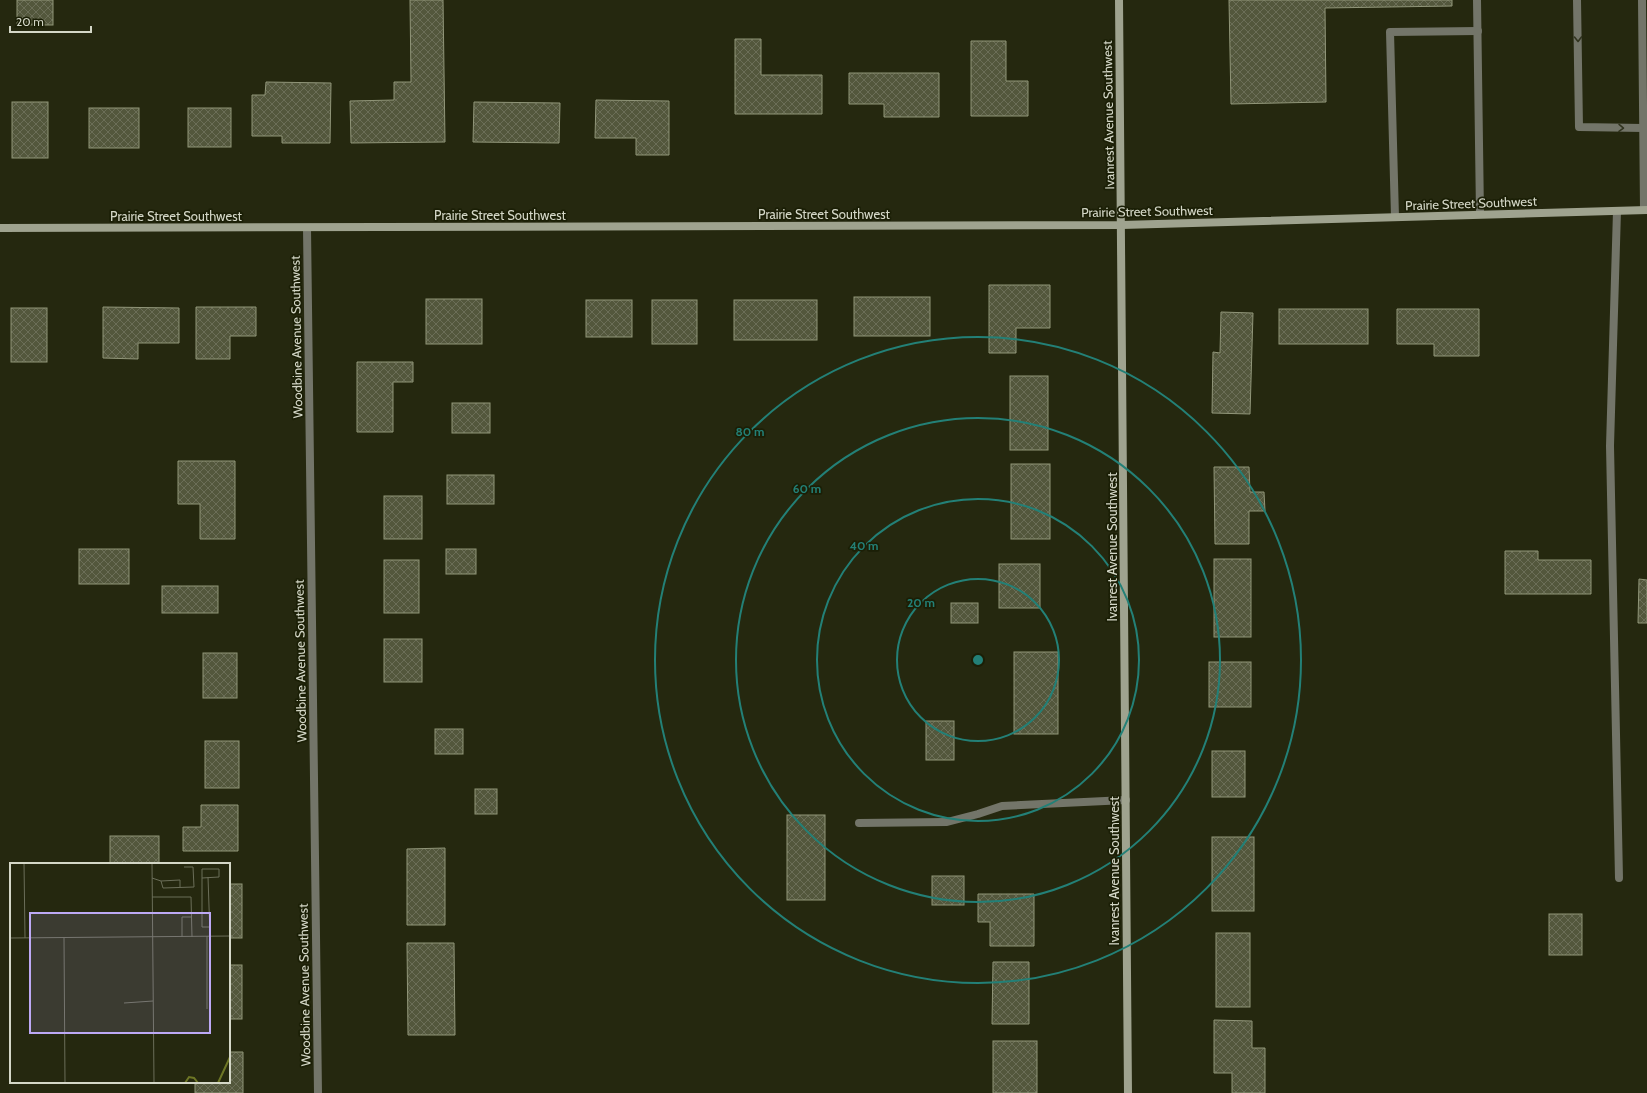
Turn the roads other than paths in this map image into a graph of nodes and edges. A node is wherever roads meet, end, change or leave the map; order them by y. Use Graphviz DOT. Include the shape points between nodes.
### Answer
graph roads {
  1 [pos="1119,0"];
  2 [pos="1477,0"];
  3 [pos="1577,0"];
  4 [pos="1642,0"];
  5 [pos="1478,31"];
  6 [pos="1643,128"];
  7 [pos="1646,210"];
  8 [pos="1617,211"];
  9 [pos="1480,214"];
  10 [pos="1395,217"];
  11 [pos="1122,224"];
  12 [pos="0,228"];
  13 [pos="307,228"];
  14 [pos="1126,800"];
  15 [pos="859,823"];
  16 [pos="1619,878"];
  17 [pos="318,1093"];
  18 [pos="1128,1093"];
  1 -- 11 [label="street, Ivanrest Avenue Southwest"];
  2 -- 5 [label="street"];
  3 -- 6 [label="street, one-way" via="1579,127"];
  4 -- 6 [label="street"];
  5 -- 9 [label="street"];
  5 -- 10 [label="street" via="1390,32"];
  6 -- 7 [label="street"];
  7 -- 8 [label="street, Prairie Street Southwest"];
  8 -- 9 [label="street, Prairie Street Southwest"];
  8 -- 16 [label="street" via="1610,446"];
  9 -- 10 [label="street, Prairie Street Southwest"];
  10 -- 11 [label="street, Prairie Street Southwest"];
  11 -- 13 [label="street, Prairie Street Southwest"];
  11 -- 14 [label="street, Ivanrest Avenue Southwest"];
  12 -- 13 [label="street, Prairie Street Southwest"];
  13 -- 17 [label="street, Woodbine Avenue Southwest"];
  14 -- 15 [label="street" via="1002,806 947,822"];
  14 -- 18 [label="street, Ivanrest Avenue Southwest"];
}
